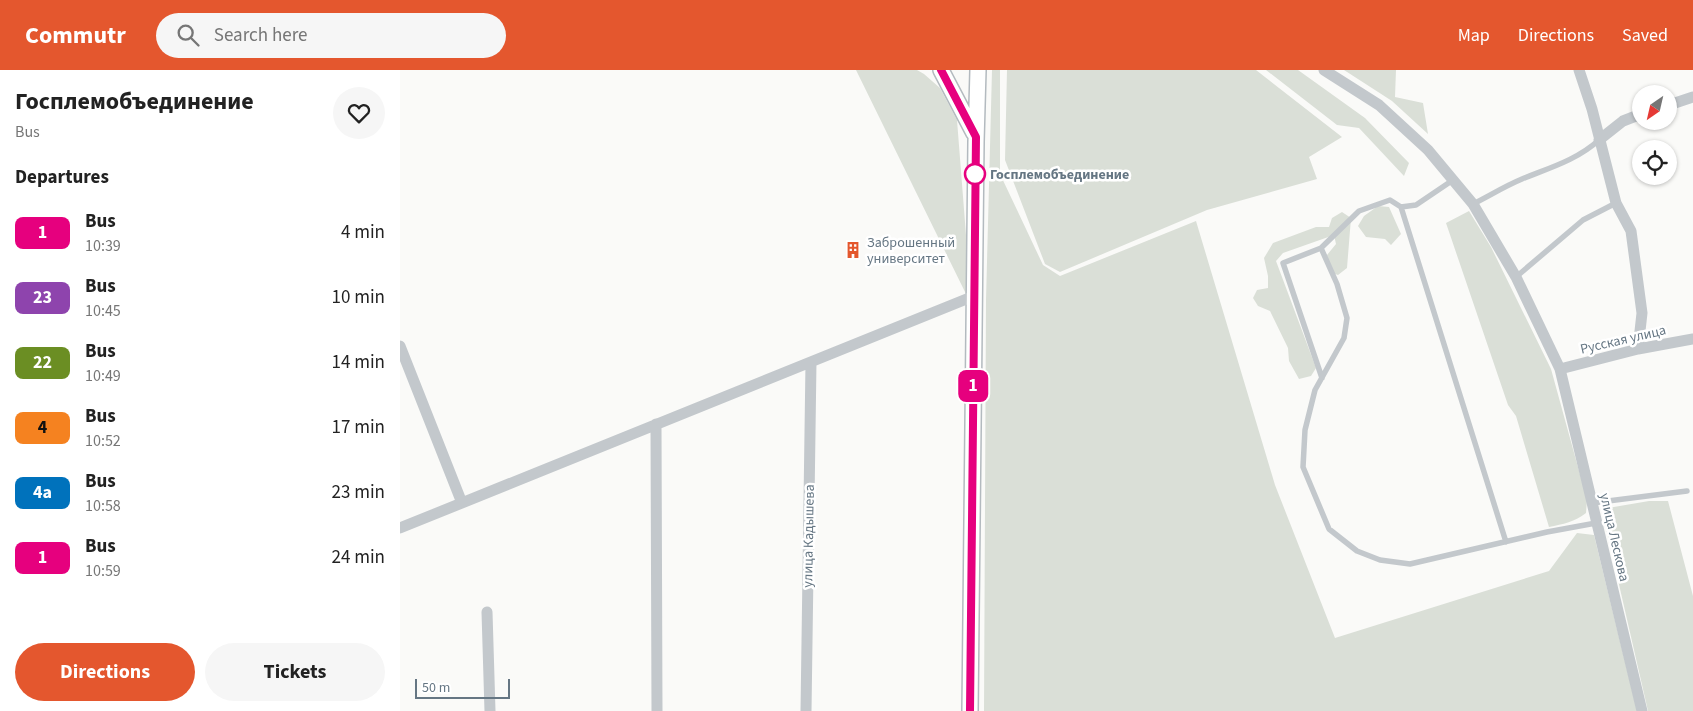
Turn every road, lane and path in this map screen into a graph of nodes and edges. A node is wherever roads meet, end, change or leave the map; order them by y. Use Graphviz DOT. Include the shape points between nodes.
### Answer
graph roads {
  1 [pos="941,70"];
  2 [pos="978,70"];
  3 [pos="1324,70"];
  4 [pos="1579,70"];
  5 [pos="1693,97"];
  6 [pos="1678,102"];
  7 [pos="1632,118"];
  8 [pos="976,137"];
  9 [pos="1599,140"];
  10 [pos="1454,179"];
  11 [pos="1616,203"];
  12 [pos="1473,204"];
  13 [pos="1401,207"];
  14 [pos="1321,248"];
  15 [pos="1516,278"];
  16 [pos="974,296"];
  17 [pos="1693,339"];
  18 [pos="400,346"];
  19 [pos="1638,349"];
  20 [pos="811,362"];
  21 [pos="1560,369"];
  22 [pos="1322,378"];
  23 [pos="656,424"];
  24 [pos="1687,491"];
  25 [pos="462,503"];
  26 [pos="1592,503"];
  27 [pos="1596,523"];
  28 [pos="400,528"];
  29 [pos="1506,542"];
  30 [pos="487,612"];
  31 [pos="490,711"];
  32 [pos="657,711"];
  33 [pos="806,711"];
  34 [pos="970,711"];
  35 [pos="1642,711"];
  1 -- 8 [label="street"];
  2 -- 8 [label="street"];
  3 -- 10 [label="street, улица Лескова" via="1379,105"];
  4 -- 9 [label="street"];
  5 -- 6 [label="street"];
  7 -- 9 [label="street"];
  8 -- 16 [label="street"];
  9 -- 11 [label="street"];
  9 -- 12 [label="lane" via="1586,152"];
  10 -- 12 [label="street, улица Лескова"];
  10 -- 13 [label="lane" via="1416,205"];
  11 -- 15 [label="lane" via="1583,220"];
  11 -- 19 [label="street" via="1630,231 1635,255 1642,313"];
  12 -- 15 [label="street, улица Лескова"];
  13 -- 14 [label="lane" via="1390,200 1359,211"];
  13 -- 29 [label="lane"];
  14 -- 22 [label="lane" via="1347,318 1344,338"];
  14 -- 22 [label="lane" via="1283,263"];
  15 -- 21 [label="street, улица Лескова"];
  16 -- 20 [label="street"];
  16 -- 34 [label="street"];
  17 -- 19 [label="street, Русская улица"];
  18 -- 25 [label="street"];
  19 -- 21 [label="street, Русская улица"];
  20 -- 23 [label="street"];
  20 -- 33 [label="street, улица Кадышева"];
  21 -- 26 [label="street, улица Лескова"];
  22 -- 29 [label="lane" via="1315,390 1305,430 1303,467 1329,529 1357,551 1380,560 1410,564"];
  23 -- 25 [label="street"];
  23 -- 32 [label="street"];
  24 -- 26 [label="lane"];
  25 -- 28 [label="street"];
  26 -- 27 [label="street, улица Лескова"];
  27 -- 29 [label="lane"];
  27 -- 35 [label="street, улица Лескова"];
  30 -- 31 [label="street"];
}
